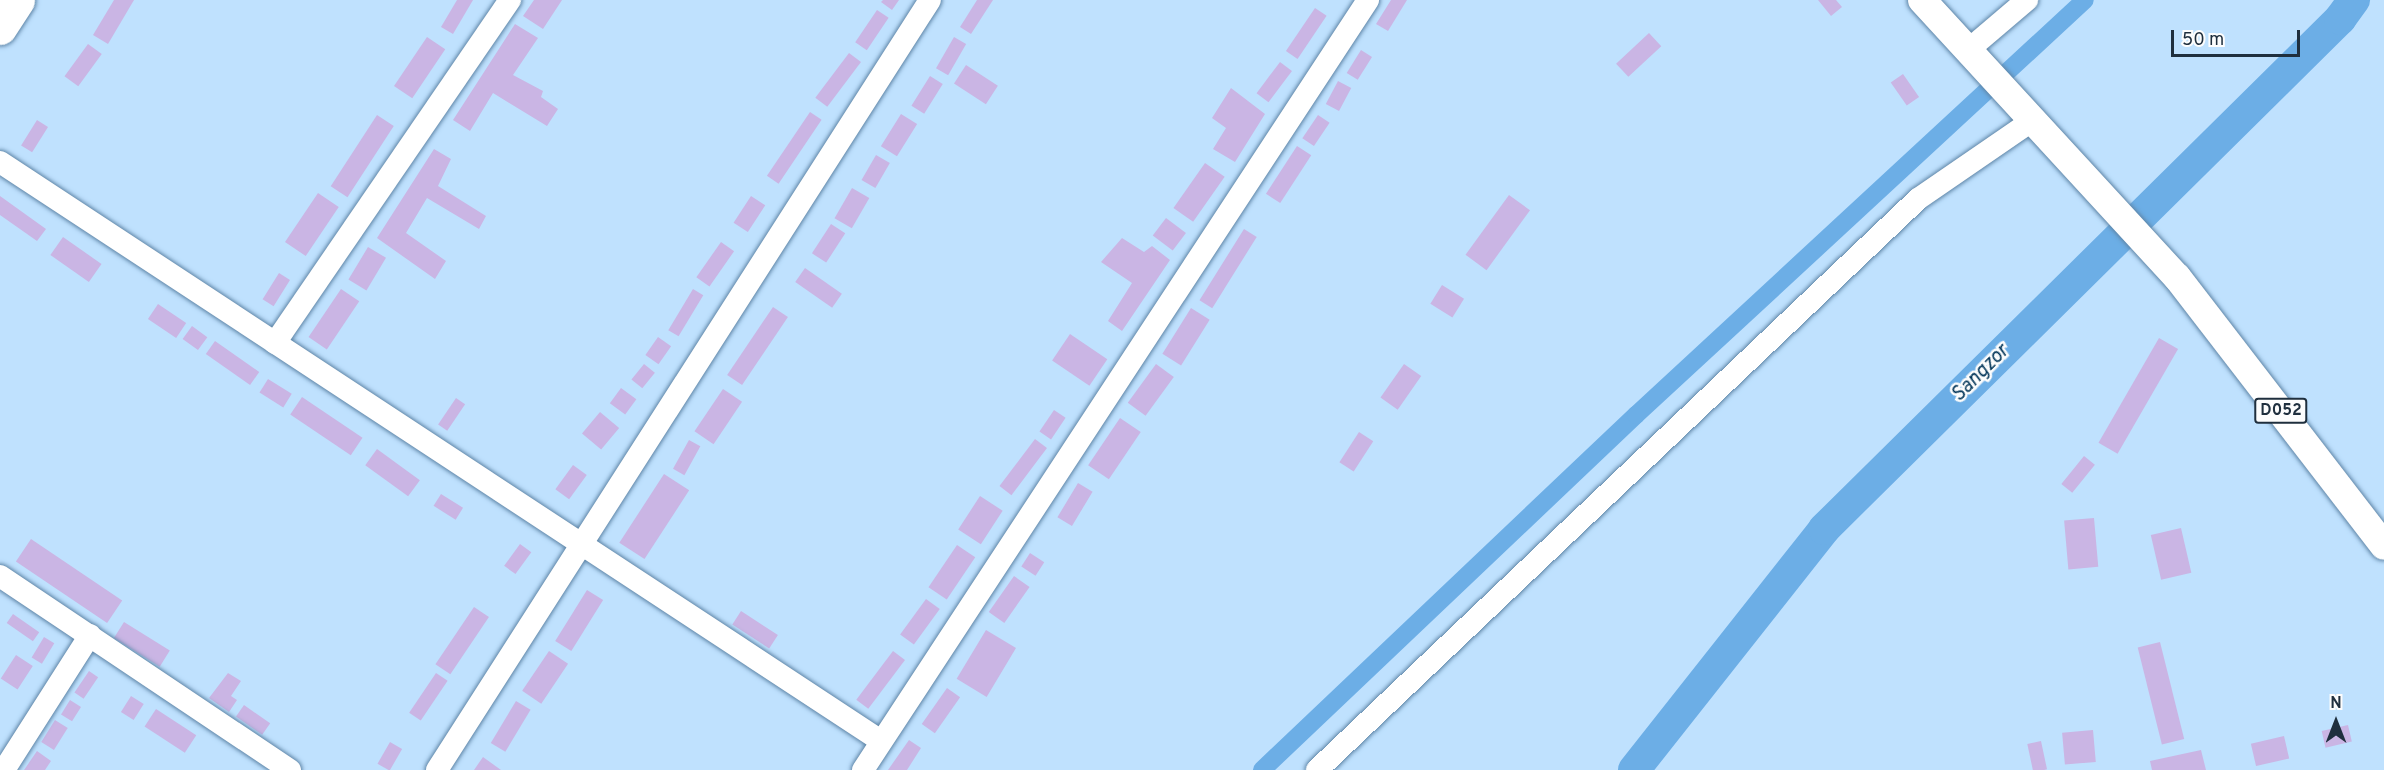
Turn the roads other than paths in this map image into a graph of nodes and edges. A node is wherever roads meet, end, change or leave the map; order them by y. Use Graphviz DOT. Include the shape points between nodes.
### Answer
graph roads {
  1 [pos="18,0"];
  2 [pos="510,0"];
  3 [pos="930,0"];
  4 [pos="1922,0"];
  5 [pos="2027,0"];
  6 [pos="1360,4"];
  7 [pos="0,28"];
  8 [pos="1971,56"];
  9 [pos="2033,120"];
  10 [pos="0,162"];
  11 [pos="275,343"];
  12 [pos="579,545"];
  13 [pos="2384,546"];
  14 [pos="0,576"];
  15 [pos="90,635"];
  16 [pos="881,741"];
  17 [pos="4,770"];
  18 [pos="290,770"];
  19 [pos="437,770"];
  20 [pos="863,770"];
  21 [pos="1317,770"];
  1 -- 7 [label="highway"];
  2 -- 11 [label="street"];
  3 -- 12 [label="street"];
  4 -- 8 [label="main road, D052"];
  5 -- 8 [label="street"];
  6 -- 16 [label="street"];
  8 -- 9 [label="main road, D052"];
  9 -- 13 [label="main road, D052" via="2177,277"];
  9 -- 21 [label="street" via="1918,199"];
  10 -- 11 [label="street"];
  11 -- 12 [label="street"];
  12 -- 16 [label="street"];
  12 -- 19 [label="street"];
  14 -- 15 [label="street"];
  15 -- 17 [label="street"];
  15 -- 18 [label="street"];
  16 -- 20 [label="street"];
}
